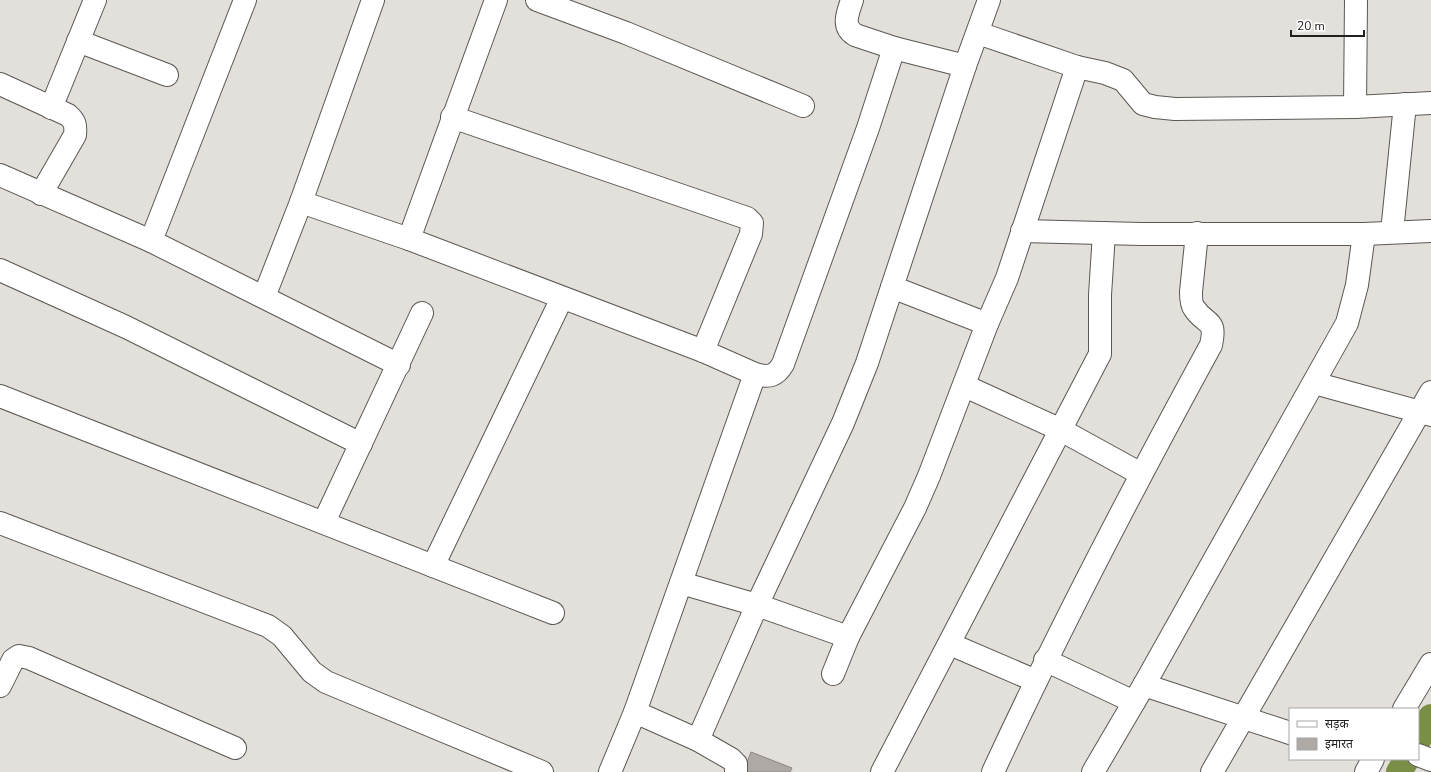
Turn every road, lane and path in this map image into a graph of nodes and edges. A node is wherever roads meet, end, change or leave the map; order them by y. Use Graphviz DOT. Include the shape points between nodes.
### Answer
graph roads {
  1 [pos="95,0"];
  2 [pos="245,0"];
  3 [pos="373,0"];
  4 [pos="496,0"];
  5 [pos="537,0"];
  6 [pos="852,0"];
  7 [pos="989,0"];
  8 [pos="1356,0"];
  9 [pos="978,33"];
  10 [pos="78,41"];
  11 [pos="894,48"];
  12 [pos="965,66"];
  13 [pos="1077,67"];
  14 [pos="167,75"];
  15 [pos="0,84"];
  16 [pos="1431,103"];
  17 [pos="1405,104"];
  18 [pos="803,106"];
  19 [pos="1355,107"];
  20 [pos="51,108"];
  21 [pos="452,117"];
  22 [pos="0,176"];
  23 [pos="41,194"];
  24 [pos="301,202"];
  25 [pos="1022,231"];
  26 [pos="1392,232"];
  27 [pos="1431,232"];
  28 [pos="1104,233"];
  29 [pos="1197,233"];
  30 [pos="1364,234"];
  31 [pos="409,239"];
  32 [pos="151,241"];
  33 [pos="0,270"];
  34 [pos="892,287"];
  35 [pos="264,297"];
  36 [pos="562,298"];
  37 [pos="422,313"];
  38 [pos="987,324"];
  39 [pos="703,351"];
  40 [pos="398,365"];
  41 [pos="755,374"];
  42 [pos="1314,383"];
  43 [pos="965,386"];
  44 [pos="1431,392"];
  45 [pos="0,396"];
  46 [pos="1426,413"];
  47 [pos="1061,430"];
  48 [pos="361,444"];
  49 [pos="1141,474"];
  50 [pos="324,522"];
  51 [pos="0,523"];
  52 [pos="433,566"];
  53 [pos="681,583"];
  54 [pos="757,605"];
  55 [pos="553,613"];
  56 [pos="848,637"];
  57 [pos="950,644"];
  58 [pos="1045,660"];
  59 [pos="1431,664"];
  60 [pos="833,674"];
  61 [pos="1036,681"];
  62 [pos="0,686"];
  63 [pos="1140,694"];
  64 [pos="1405,708"];
  65 [pos="635,712"];
  66 [pos="1244,718"];
  67 [pos="1289,733"];
  68 [pos="698,740"];
  69 [pos="235,748"];
  70 [pos="1372,760"];
  71 [pos="542,772"];
  72 [pos="610,772"];
  73 [pos="736,772"];
  74 [pos="882,772"];
  75 [pos="993,772"];
  76 [pos="1093,772"];
  77 [pos="1212,772"];
  78 [pos="1366,772"];
  1 -- 10 [label="street"];
  2 -- 32 [label="street"];
  3 -- 24 [label="street"];
  4 -- 21 [label="street"];
  5 -- 18 [label="street" via="626,33"];
  6 -- 11 [label="street" via="846,24 849,31"];
  7 -- 9 [label="street"];
  8 -- 19 [label="street"];
  9 -- 12 [label="street"];
  9 -- 13 [label="street"];
  10 -- 14 [label="street"];
  10 -- 20 [label="street"];
  11 -- 12 [label="street"];
  11 -- 41 [label="street" via="783,364 778,372 772,375 764,377"];
  12 -- 34 [label="street"];
  13 -- 19 [label="street" via="1123,80 1143,104 1155,107"];
  13 -- 25 [label="street"];
  15 -- 20 [label="street"];
  16 -- 17 [label="street"];
  17 -- 19 [label="street"];
  17 -- 26 [label="street"];
  20 -- 23 [label="street" via="68,115 74,120 76,127 75,135"];
  21 -- 31 [label="street"];
  21 -- 39 [label="street" via="747,218 752,223 750,234"];
  22 -- 23 [label="street"];
  23 -- 32 [label="street"];
  24 -- 31 [label="street"];
  24 -- 35 [label="street"];
  25 -- 28 [label="street"];
  25 -- 38 [label="street" via="1007,278"];
  26 -- 27 [label="street"];
  26 -- 30 [label="street"];
  28 -- 29 [label="street"];
  28 -- 47 [label="street" via="1100,354"];
  29 -- 30 [label="street"];
  29 -- 49 [label="street" via="1192,301 1193,308 1212,326 1211,346"];
  30 -- 42 [label="street" via="1347,323"];
  31 -- 36 [label="street"];
  32 -- 35 [label="street"];
  33 -- 48 [label="street" via="126,327"];
  34 -- 38 [label="street"];
  34 -- 54 [label="street" via="867,363 843,423"];
  35 -- 40 [label="street"];
  36 -- 39 [label="street"];
  36 -- 52 [label="street"];
  37 -- 40 [label="street"];
  38 -- 43 [label="street"];
  39 -- 41 [label="street"];
  40 -- 48 [label="street"];
  41 -- 53 [label="street"];
  42 -- 46 [label="street"];
  42 -- 63 [label="street"];
  43 -- 47 [label="street"];
  43 -- 56 [label="street" via="915,508"];
  44 -- 46 [label="street"];
  45 -- 50 [label="street"];
  46 -- 66 [label="street"];
  47 -- 49 [label="street"];
  47 -- 57 [label="street"];
  48 -- 50 [label="street"];
  49 -- 58 [label="street"];
  50 -- 52 [label="street"];
  51 -- 71 [label="street" via="268,626 282,636 312,672 326,682"];
  52 -- 55 [label="street"];
  53 -- 54 [label="street"];
  53 -- 65 [label="street"];
  54 -- 56 [label="street"];
  54 -- 68 [label="street"];
  56 -- 60 [label="street"];
  57 -- 61 [label="street"];
  57 -- 74 [label="street"];
  58 -- 61 [label="street"];
  58 -- 63 [label="street"];
  59 -- 64 [label="street"];
  61 -- 75 [label="street"];
  62 -- 69 [label="street" via="13,660 19,656 29,658"];
  63 -- 66 [label="street"];
  63 -- 76 [label="street"];
  65 -- 68 [label="street"];
  65 -- 72 [label="street"];
  66 -- 67 [label="street"];
  66 -- 77 [label="street"];
  68 -- 73 [label="street" via="731,758 736,764"];
  70 -- 78 [label="street"];
}
